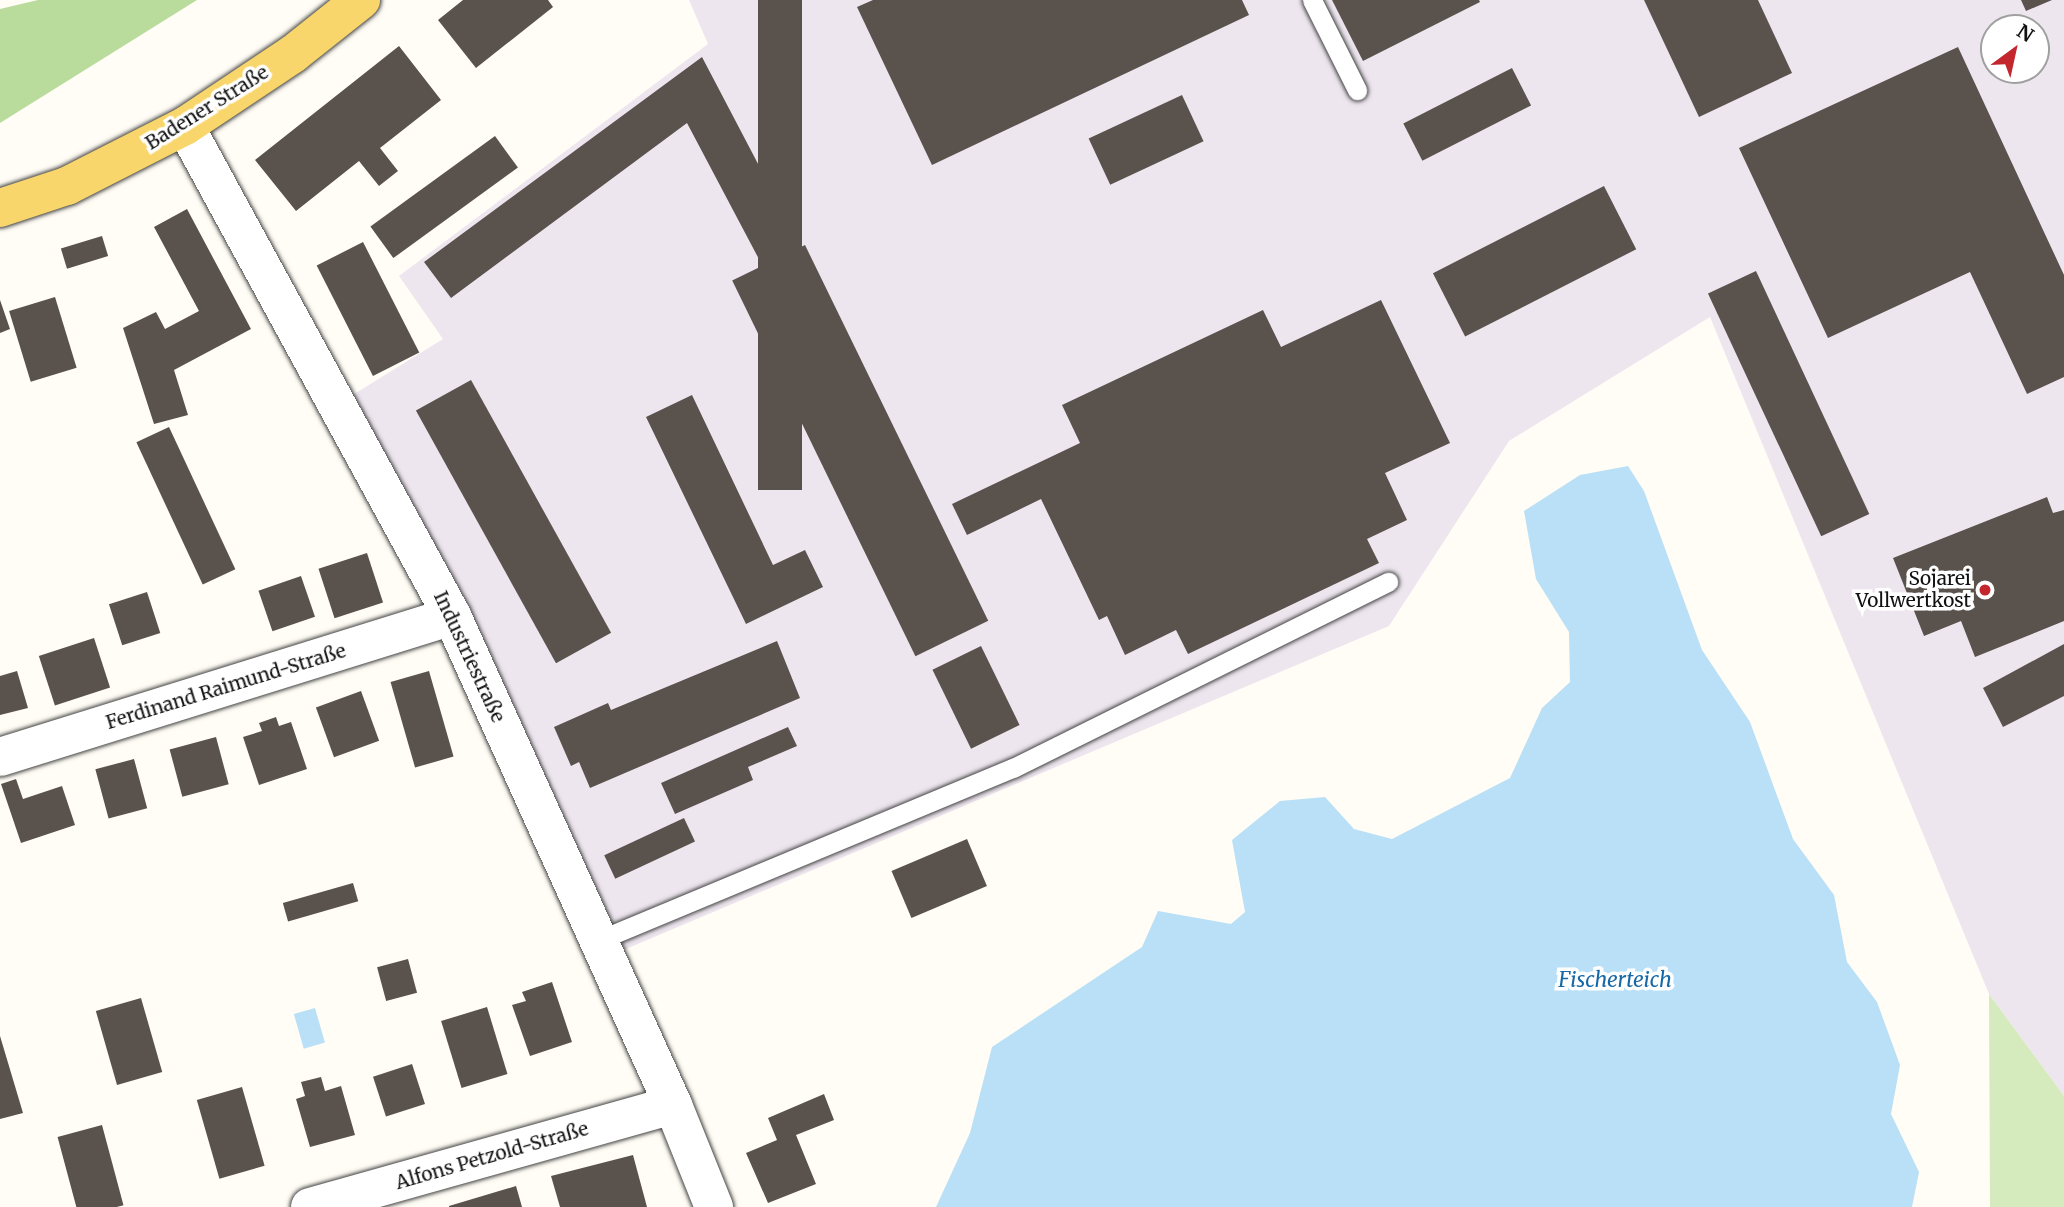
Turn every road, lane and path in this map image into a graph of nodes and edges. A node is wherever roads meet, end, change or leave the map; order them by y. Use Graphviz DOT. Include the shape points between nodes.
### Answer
graph roads {
  1 [pos="361,0"];
  2 [pos="1312,0"];
  3 [pos="1357,90"];
  4 [pos="184,126"];
  5 [pos="0,208"];
  6 [pos="1388,582"];
  7 [pos="452,616"];
  8 [pos="0,757"];
  9 [pos="599,940"];
  10 [pos="673,1105"];
  11 [pos="310,1207"];
  12 [pos="714,1207"];
  1 -- 4 [label="main road, Badener Straße" via="293,54"];
  2 -- 3 [label="lane"];
  4 -- 5 [label="main road, Badener Straße" via="67,186"];
  4 -- 7 [label="street, Industriestraße"];
  6 -- 9 [label="lane" via="1013,768"];
  7 -- 8 [label="street, Ferdinand Raimund-Straße"];
  7 -- 9 [label="street, Industriestraße"];
  9 -- 10 [label="street, Industriestraße"];
  10 -- 11 [label="street, Alfons Petzold-Straße"];
  10 -- 12 [label="street, Industriestraße"];
}
